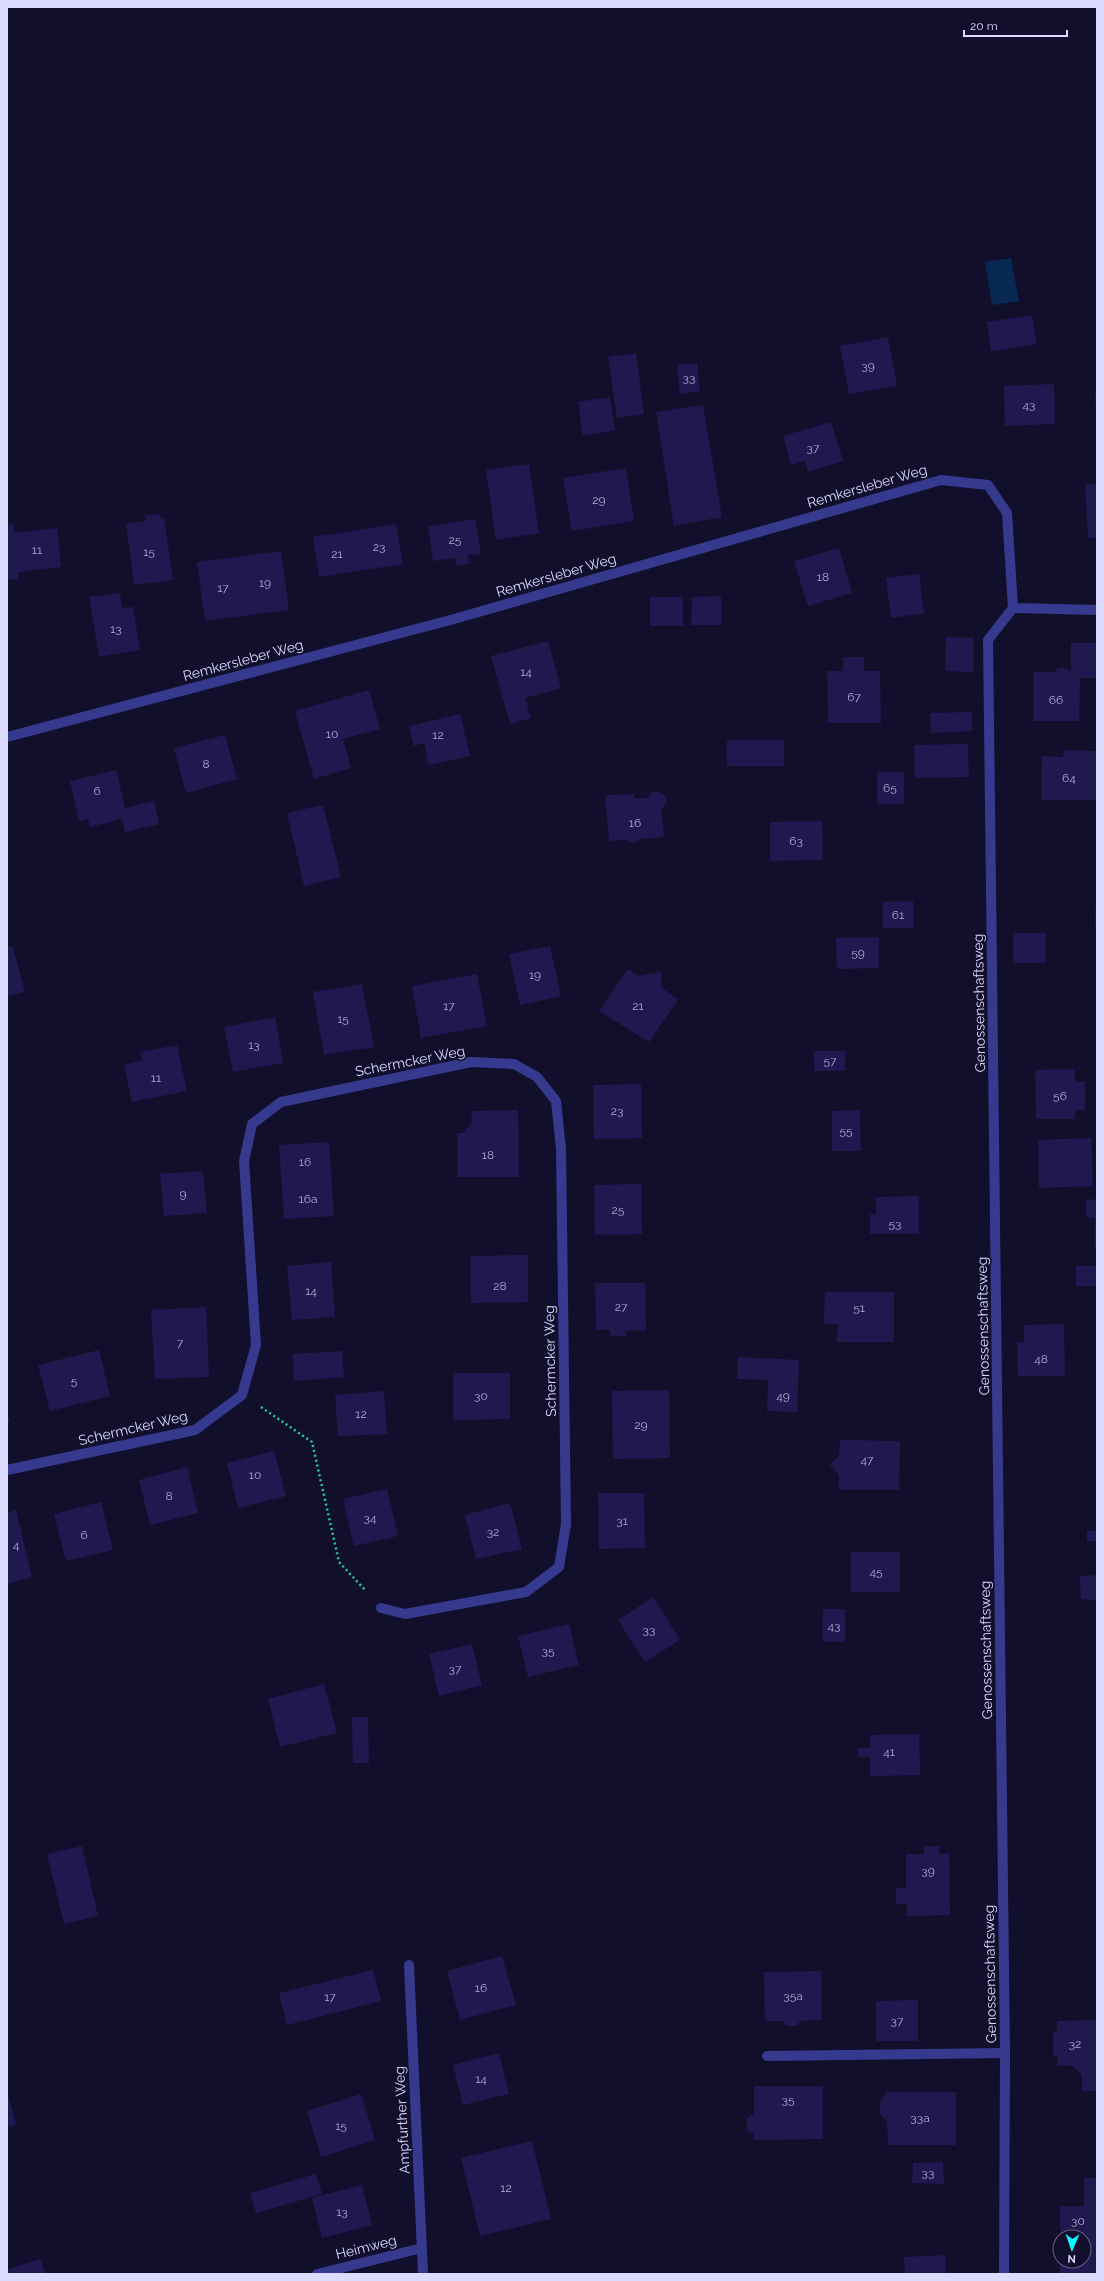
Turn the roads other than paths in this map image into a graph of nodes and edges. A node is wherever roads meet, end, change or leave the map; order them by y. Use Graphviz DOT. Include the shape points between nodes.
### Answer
graph roads {
  1 [pos="1012,608"];
  2 [pos="1097,610"];
  3 [pos="7,738"];
  4 [pos="7,1470"];
  5 [pos="381,1608"];
  6 [pos="409,1965"];
  7 [pos="1005,2053"];
  8 [pos="767,2056"];
  9 [pos="422,2248"];
  10 [pos="317,2274"];
  11 [pos="423,2274"];
  12 [pos="1004,2274"];
  1 -- 2 [label="street"];
  1 -- 3 [label="street, Remkersleber Weg" via="1007,513 988,486 941,480 454,619"];
  1 -- 7 [label="street, Genossenschaftsweg" via="988,640"];
  4 -- 5 [label="street, Schermcker Weg" via="195,1430 242,1395 256,1346 244,1161 252,1124 281,1102 471,1062 514,1064 537,1077 556,1101 561,1149 566,1524 559,1567 526,1592 405,1614"];
  6 -- 9 [label="street, Ampfurther Weg"];
  7 -- 8 [label="street, Genossenschaftsweg"];
  7 -- 12 [label="street, Genossenschaftsweg"];
  9 -- 10 [label="street, Heimweg"];
  9 -- 11 [label="street, Ampfurther Weg"];
}
